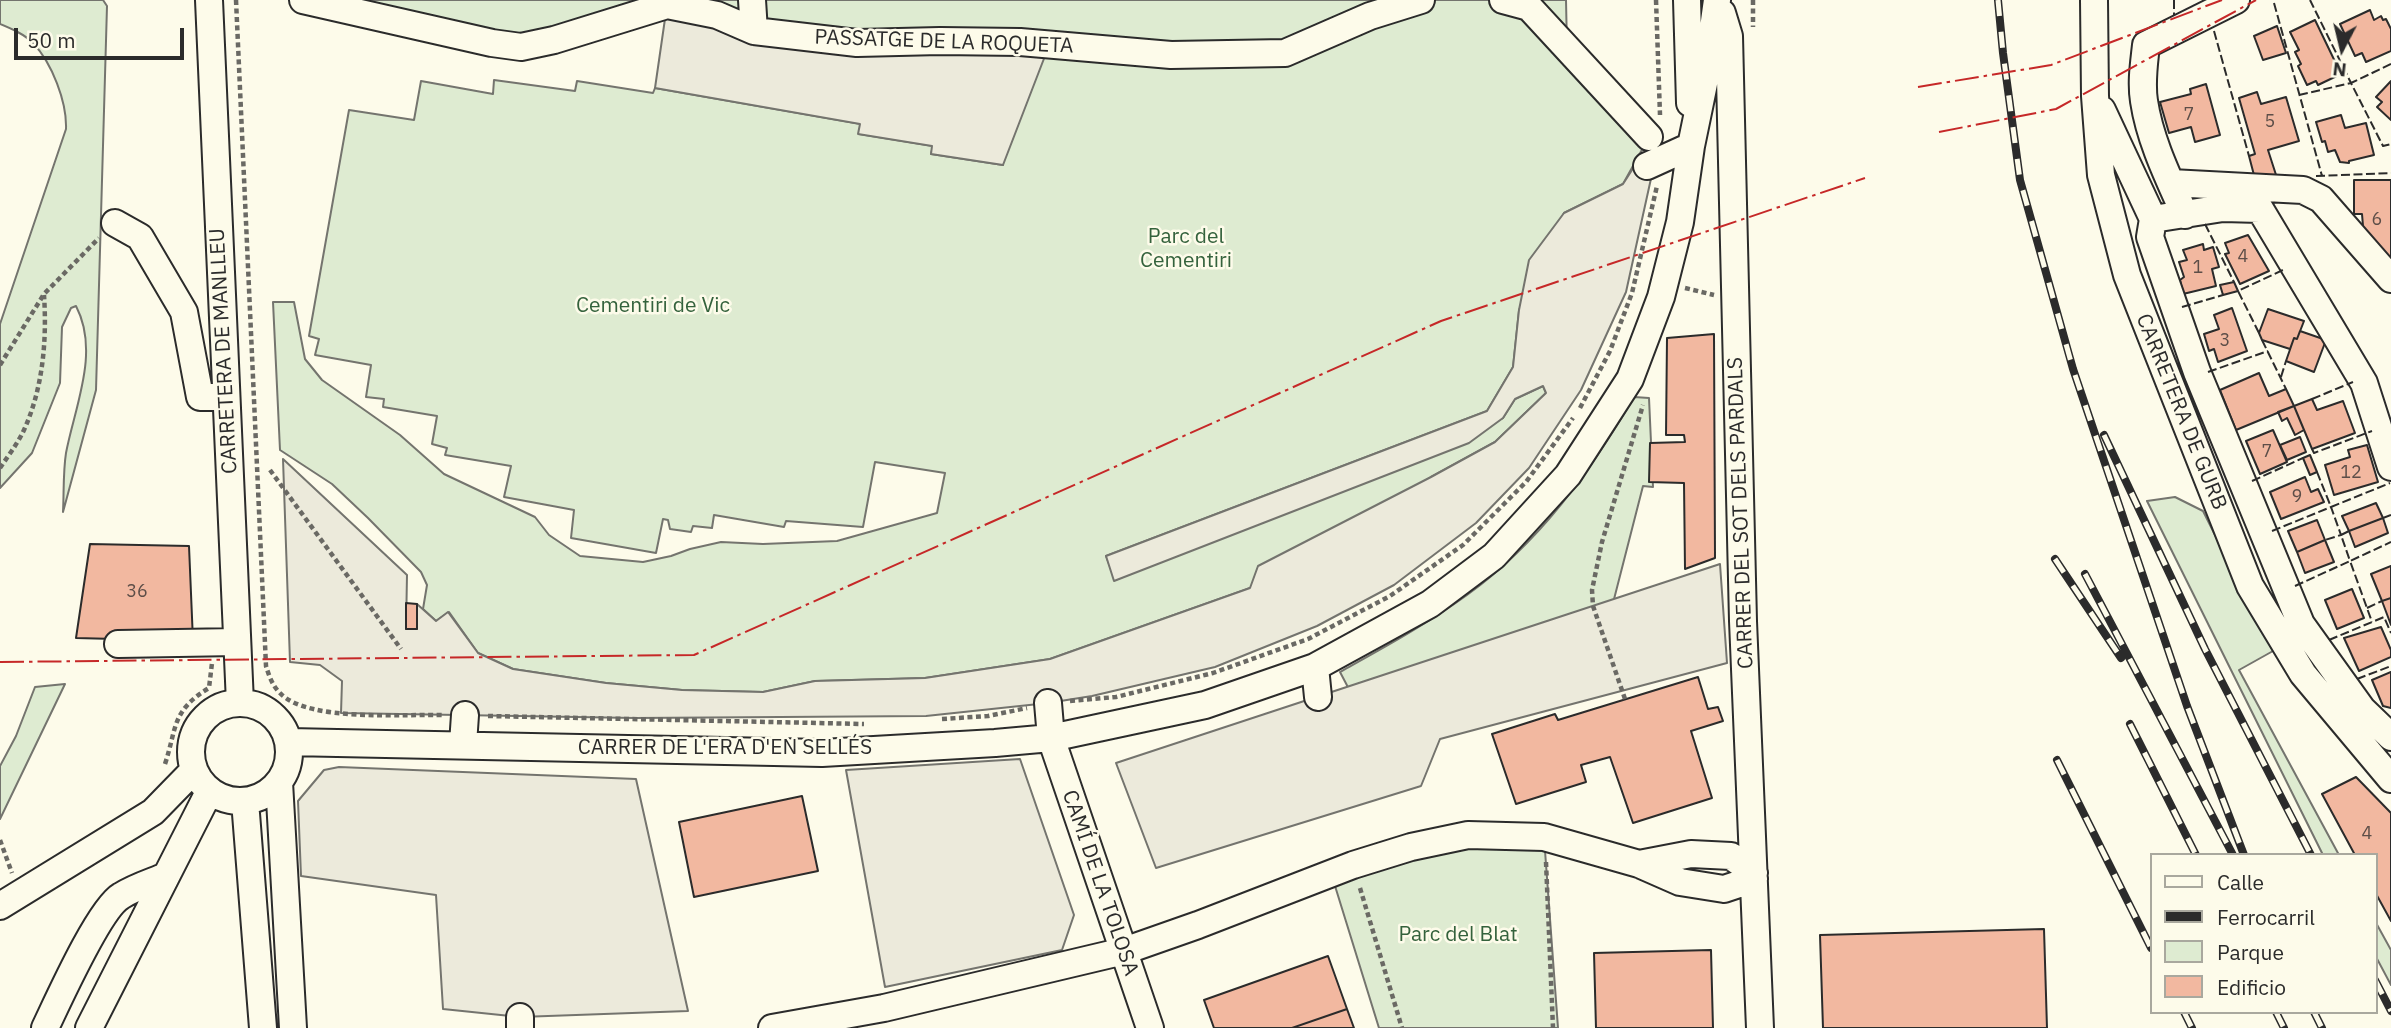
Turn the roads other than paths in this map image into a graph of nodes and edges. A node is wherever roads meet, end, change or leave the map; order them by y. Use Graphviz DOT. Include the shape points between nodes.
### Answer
graph roads {
  1 [pos="209,0"];
  2 [pos="303,0"];
  3 [pos="752,0"];
  4 [pos="1421,0"];
  5 [pos="1503,0"];
  6 [pos="1687,0"];
  7 [pos="1717,0"];
  8 [pos="2094,0"];
  9 [pos="2236,0"];
  10 [pos="754,31"];
  11 [pos="2095,96"];
  12 [pos="1691,146"];
  13 [pos="2171,183"];
  14 [pos="2185,215"];
  15 [pos="2152,219"];
  16 [pos="115,223"];
  17 [pos="2391,279"];
  18 [pos="226,397"];
  19 [pos="2391,467"];
  20 [pos="237,642"];
  21 [pos="118,644"];
  22 [pos="1315,667"];
  23 [pos="1318,697"];
  24 [pos="240,703"];
  25 [pos="1048,703"];
  26 [pos="465,715"];
  27 [pos="2391,737"];
  28 [pos="1051,738"];
  29 [pos="289,742"];
  30 [pos="464,744"];
  31 [pos="194,770"];
  32 [pos="2391,779"];
  33 [pos="279,782"];
  34 [pos="209,792"];
  35 [pos="245,801"];
  36 [pos="166,876"];
  37 [pos="1754,876"];
  38 [pos="0,906"];
  39 [pos="1124,951"];
  40 [pos="45,1028"];
  41 [pos="89,1028"];
  42 [pos="263,1028"];
  43 [pos="293,1028"];
  44 [pos="772,1028"];
  45 [pos="1150,1028"];
  46 [pos="1760,1028"];
  1 -- 18 [label="street, CARRETERA DE MANLLEU"];
  2 -- 10 [label="street, PASSATGE DE LA ROQUETA" via="521,47 667,5 718,15"];
  3 -- 10 [label="street"];
  4 -- 10 [label="street, PASSATGE DE LA ROQUETA" via="1370,16 1285,53 1171,55 1050,43 857,43"];
  5 -- 12 [label="street" via="1529,7 1652,155"];
  6 -- 12 [label="street, CARRER DE L'ERA D'EN SELLÉS"];
  7 -- 12 [label="street, CARRER DE L'ERA D'EN SELLÉS"];
  7 -- 37 [label="street, CARRER DEL SOT DELS PARDALS" via="1729,36 1734,623"];
  8 -- 11 [label="street, CARRETERA DE GURB"];
  9 -- 13 [label="street" via="2146,45 2144,101"];
  11 -- 15 [label="street"];
  11 -- 32 [label="street, CARRETERA DE GURB" via="2101,175 2127,275 2250,586 2303,674"];
  12 -- 22 [label="street, CARRER DE L'ERA D'EN SELLÉS" via="1680,222 1661,297 1630,379 1568,475 1494,556 1430,604"];
  13 -- 14 [label="street"];
  13 -- 17 [label="street" via="2303,190 2320,199"];
  14 -- 15 [label="street"];
  14 -- 19 [label="street" via="2223,208 2260,209 2364,383"];
  15 -- 27 [label="street" via="2150,237 2197,372 2301,624 2362,709"];
  16 -- 18 [label="street" via="140,237 184,312 200,397"];
  18 -- 20 [label="street, CARRETERA DE MANLLEU"];
  20 -- 21 [label="street"];
  20 -- 24 [label="street, CARRETERA DE MANLLEU"];
  22 -- 23 [label="street"];
  22 -- 28 [label="street, CARRER DE L'ERA D'EN SELLÉS" via="1205,705"];
  24 -- 29 [label="street" via="271,714"];
  24 -- 31 [label="street" via="215,710 197,728 191,745"];
  25 -- 28 [label="street, CAMÍ DE LA TOLOSA"];
  26 -- 30 [label="street"];
  28 -- 30 [label="street, CARRER DE L'ERA D'EN SELLÉS" via="822,753"];
  28 -- 39 [label="street, CAMÍ DE LA TOLOSA"];
  29 -- 30 [label="street, CARRER DE L'ERA D'EN SELLÉS"];
  29 -- 33 [label="street" via="289,759"];
  31 -- 34 [label="street"];
  31 -- 38 [label="street" via="153,812"];
  33 -- 35 [label="street" via="268,793"];
  33 -- 43 [label="street"];
  34 -- 35 [label="street"];
  34 -- 36 [label="street"];
  35 -- 42 [label="street"];
  36 -- 40 [label="street" via="113,903"];
  36 -- 41 [label="street"];
  37 -- 39 [label="street" via="1724,889 1681,882 1639,864 1544,837 1468,835 1353,865"];
  37 -- 46 [label="street, CARRER DEL SOT DELS PARDALS"];
  39 -- 44 [label="street" via="884,1008"];
  39 -- 45 [label="street, CAMÍ DE LA TOLOSA"];
}
